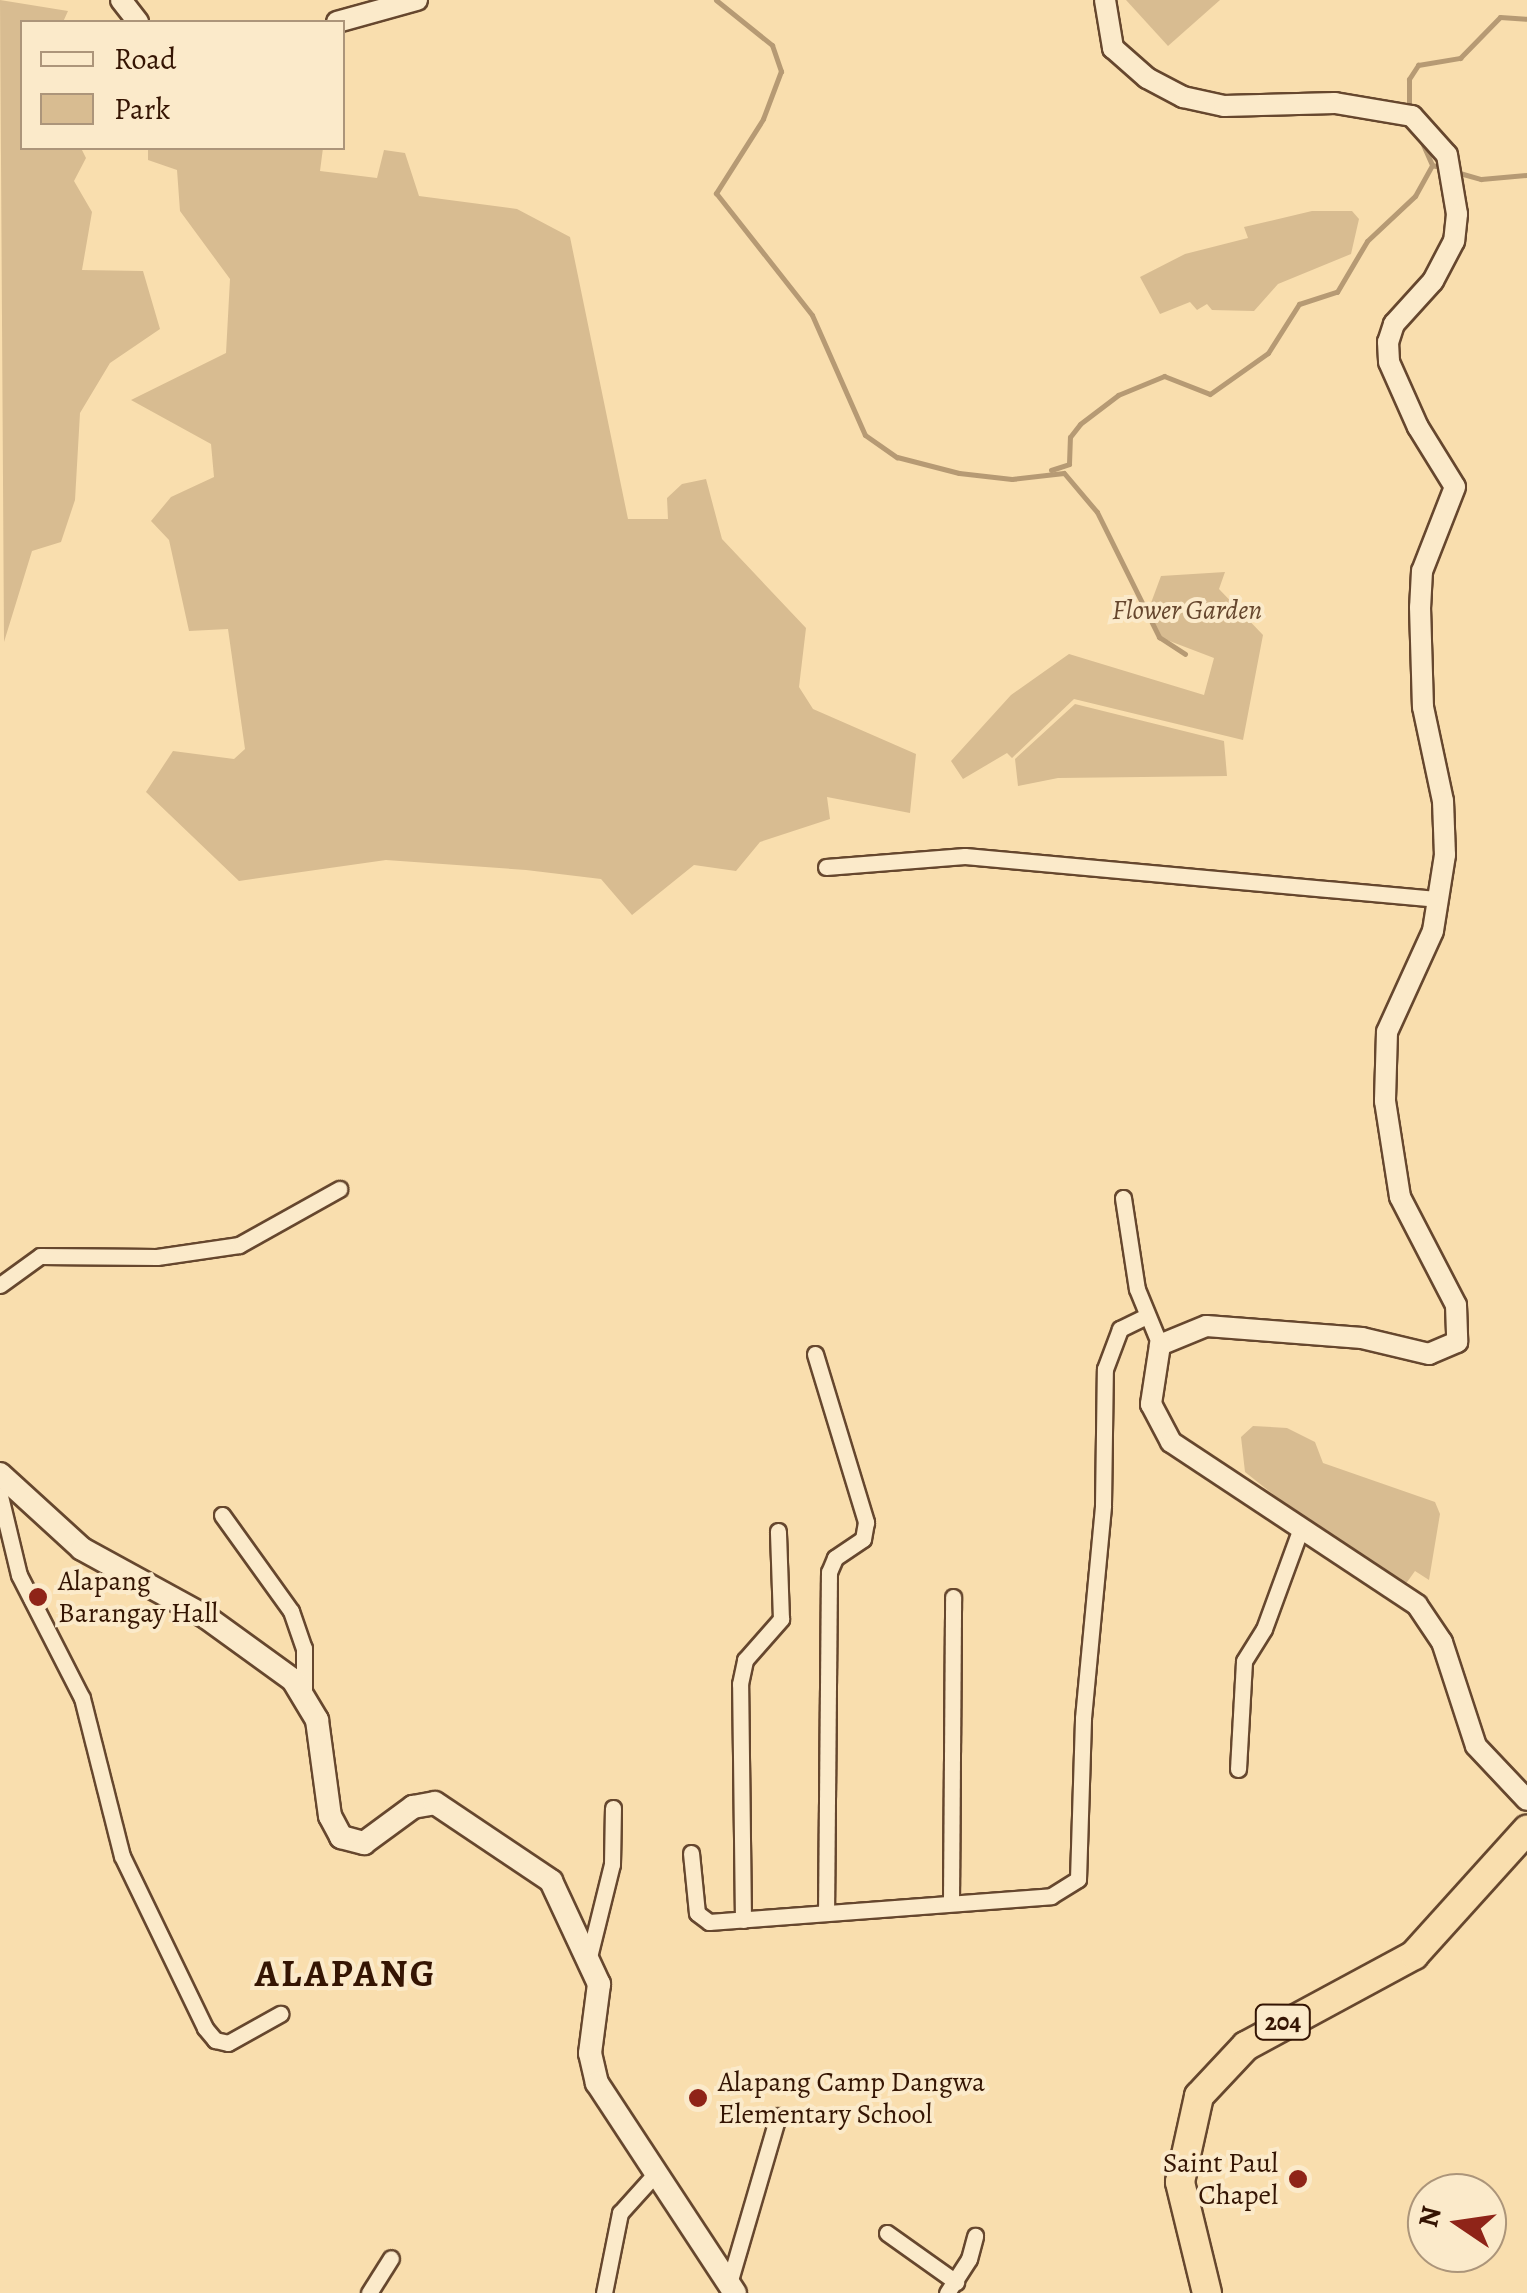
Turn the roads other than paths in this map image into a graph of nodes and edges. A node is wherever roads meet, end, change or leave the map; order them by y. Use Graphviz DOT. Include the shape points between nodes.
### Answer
graph roads {
  1 [pos="121,0"];
  2 [pos="417,0"];
  3 [pos="1105,0"];
  4 [pos="390,4"];
  5 [pos="136,20"];
  6 [pos="343,20"];
  7 [pos="826,866"];
  8 [pos="1436,899"];
  9 [pos="340,1189"];
  10 [pos="1123,1198"];
  11 [pos="0,1285"];
  12 [pos="1147,1316"];
  13 [pos="1160,1345"];
  14 [pos="815,1354"];
  15 [pos="0,1474"];
  16 [pos="0,1496"];
  17 [pos="222,1515"];
  18 [pos="1301,1528"];
  19 [pos="778,1531"];
  20 [pos="953,1596"];
  21 [pos="304,1692"];
  22 [pos="1238,1768"];
  23 [pos="1527,1800"];
  24 [pos="613,1808"];
  25 [pos="1527,1830"];
  26 [pos="691,1853"];
  27 [pos="952,1901"];
  28 [pos="826,1911"];
  29 [pos="742,1920"];
  30 [pos="589,1956"];
  31 [pos="280,2014"];
  32 [pos="778,2116"];
  33 [pos="656,2173"];
  34 [pos="886,2233"];
  35 [pos="975,2236"];
  36 [pos="391,2258"];
  37 [pos="952,2287"];
  38 [pos="732,2290"];
  39 [pos="369,2293"];
  40 [pos="604,2293"];
  41 [pos="1207,2293"];
  1 -- 5 [label="street"];
  2 -- 4 [label="street"];
  3 -- 8 [label="street" via="1108,34 1122,60 1183,96 1224,106 1312,101 1405,115 1446,155 1457,214 1445,264 1394,324 1388,342 1389,362 1418,426 1455,487 1422,571 1423,707 1446,829"];
  4 -- 6 [label="street"];
  7 -- 8 [label="street" via="965,856"];
  8 -- 13 [label="street" via="1420,969 1388,1032 1385,1101 1400,1197 1456,1305 1457,1342 1429,1354 1362,1338 1234,1324 1178,1334"];
  9 -- 11 [label="street" via="239,1245 157,1257 40,1256"];
  10 -- 12 [label="street"];
  12 -- 13 [label="street"];
  12 -- 27 [label="street" via="1120,1329 1104,1369 1078,1879 1051,1896"];
  13 -- 18 [label="street" via="1150,1404 1158,1427"];
  14 -- 28 [label="street" via="866,1522 862,1539 835,1558 828,1572"];
  15 -- 21 [label="main road" via="82,1549 222,1628"];
  16 -- 31 [label="street" via="19,1575 82,1698 122,1856 205,2028 214,2040 228,2043"];
  17 -- 21 [label="street" via="291,1611 304,1648"];
  18 -- 22 [label="street" via="1264,1628 1244,1661"];
  18 -- 23 [label="street" via="1425,1614 1442,1642 1476,1746"];
  19 -- 29 [label="street" via="781,1620 745,1660 740,1684"];
  20 -- 27 [label="street"];
  21 -- 30 [label="main road" via="317,1720 330,1816 341,1838 370,1841 419,1804 453,1810 551,1881"];
  24 -- 30 [label="street" via="612,1864"];
  25 -- 41 [label="highway, 204" via="1414,1955 1246,2046 1199,2096 1180,2182"];
  26 -- 29 [label="street" via="701,1918"];
  27 -- 28 [label="street"];
  28 -- 29 [label="street"];
  30 -- 33 [label="main road" via="600,1997 590,2053 597,2083"];
  32 -- 38 [label="street"];
  33 -- 38 [label="main road"];
  33 -- 40 [label="street" via="620,2213"];
  34 -- 37 [label="street"];
  35 -- 37 [label="street"];
  36 -- 39 [label="street"];
}
